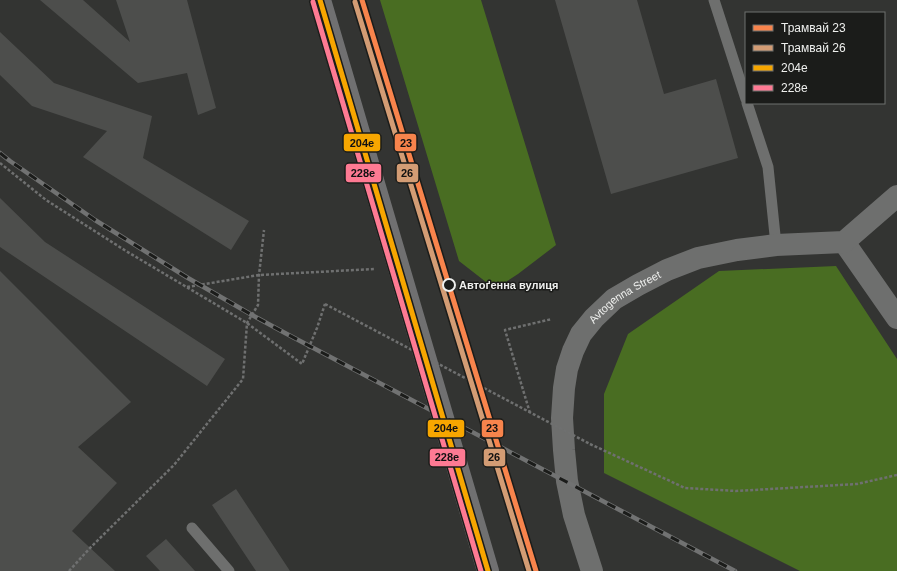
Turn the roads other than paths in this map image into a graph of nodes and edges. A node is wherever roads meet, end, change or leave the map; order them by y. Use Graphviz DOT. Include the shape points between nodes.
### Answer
graph roads {
  1 [pos="320,0"];
  2 [pos="714,0"];
  3 [pos="745,96"];
  4 [pos="747,104"];
  5 [pos="897,196"];
  6 [pos="844,242"];
  7 [pos="776,245"];
  8 [pos="897,318"];
  9 [pos="192,528"];
  10 [pos="228,571"];
  11 [pos="488,571"];
  12 [pos="592,571"];
  1 -- 11 [label="main road"];
  2 -- 3 [label="lane"];
  4 -- 7 [label="lane" via="768,167"];
  5 -- 6 [label="street"];
  6 -- 7 [label="street, Avtogenna Street"];
  6 -- 8 [label="street"];
  7 -- 12 [label="street, Avtogenna Street" via="698,258 667,270 614,299 581,334 567,369 562,418 574,515"];
  9 -- 10 [label="lane"];
}
